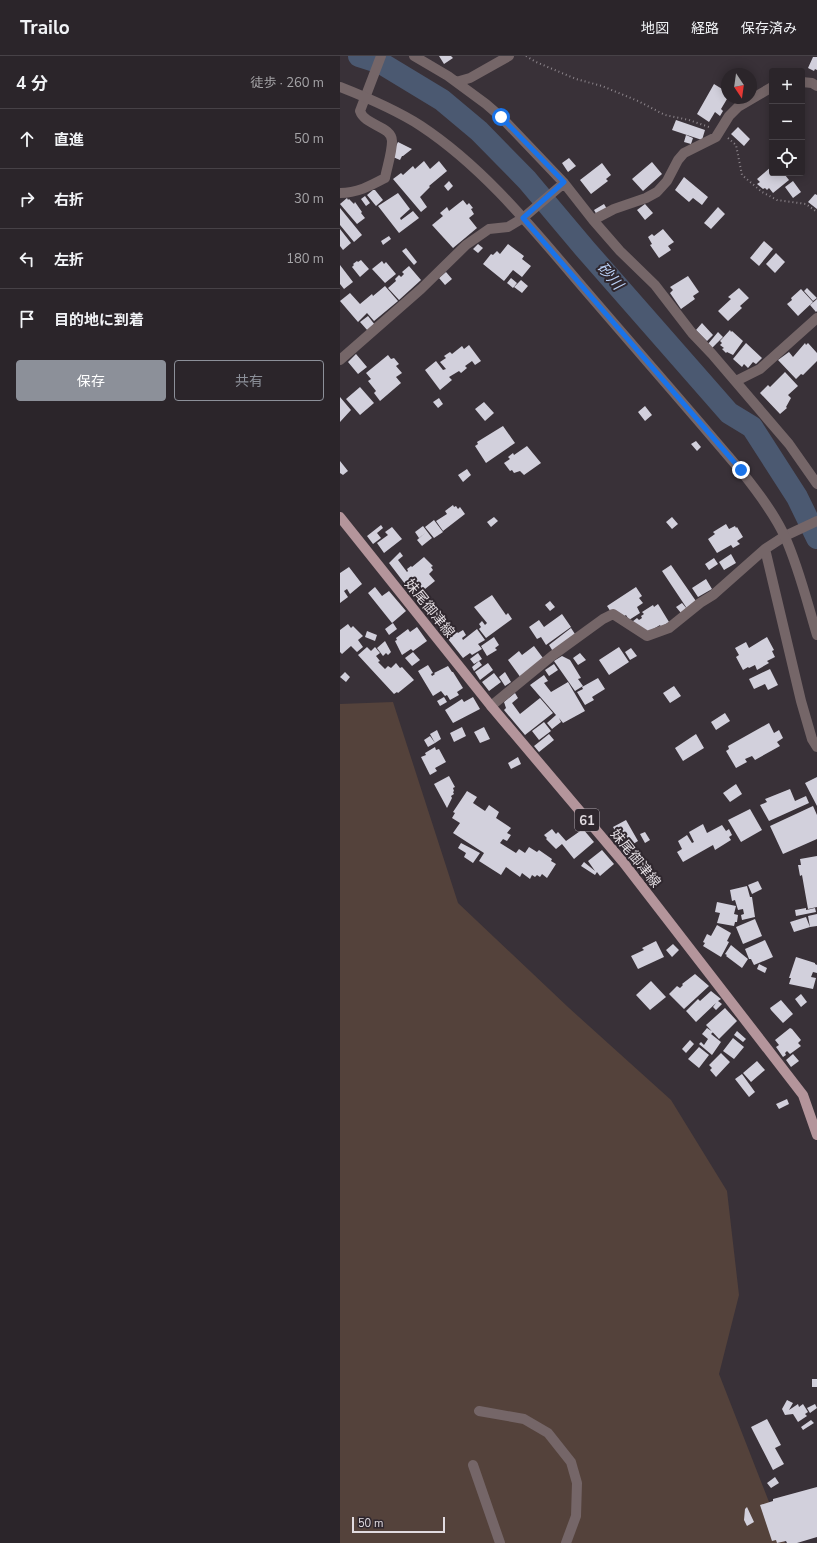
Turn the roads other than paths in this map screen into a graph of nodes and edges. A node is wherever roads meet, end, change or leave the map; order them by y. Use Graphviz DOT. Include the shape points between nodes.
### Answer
graph roads {
  1 [pos="381,56"];
  2 [pos="414,56"];
  3 [pos="509,56"];
  4 [pos="456,82"];
  5 [pos="805,82"];
  6 [pos="817,86"];
  7 [pos="340,87"];
  8 [pos="769,89"];
  9 [pos="365,97"];
  10 [pos="562,184"];
  11 [pos="340,193"];
  12 [pos="527,216"];
  13 [pos="593,220"];
  14 [pos="817,318"];
  15 [pos="340,360"];
  16 [pos="736,382"];
  17 [pos="817,484"];
  18 [pos="340,517"];
  19 [pos="817,521"];
  20 [pos="788,534"];
  21 [pos="765,549"];
  22 [pos="817,636"];
  23 [pos="490,706"];
  24 [pos="817,747"];
  25 [pos="817,1135"];
  26 [pos="479,1411"];
  27 [pos="473,1466"];
  28 [pos="500,1543"];
  29 [pos="566,1543"];
  1 -- 9 [label="street"];
  2 -- 4 [label="street"];
  3 -- 4 [label="street" via="470,78"];
  4 -- 10 [label="street" via="501,117"];
  5 -- 6 [label="street"];
  7 -- 9 [label="street"];
  8 -- 13 [label="street" via="738,107 716,137 684,153 657,192"];
  9 -- 11 [label="street" via="360,111 362,116 389,133 392,140 385,178 363,189"];
  9 -- 12 [label="street" via="421,126 475,168"];
  10 -- 12 [label="street"];
  10 -- 13 [label="street"];
  12 -- 15 [label="street" via="508,227 489,229 466,245 421,289"];
  12 -- 20 [label="street" via="741,470"];
  13 -- 16 [label="street" via="655,285 692,333"];
  14 -- 16 [label="street" via="760,370"];
  16 -- 17 [label="street" via="789,444"];
  18 -- 23 [label="main road, 妹尾御津線 / 61"];
  19 -- 20 [label="street"];
  20 -- 21 [label="street"];
  20 -- 22 [label="street"];
  21 -- 23 [label="street" via="713,595 669,628 647,636 613,614 552,656"];
  21 -- 24 [label="street" via="801,701 812,739"];
  23 -- 25 [label="main road, 妹尾御津線 / 61" via="623,862 802,1095"];
  26 -- 29 [label="street" via="524,1419 548,1433 571,1462 577,1483 576,1516"];
  27 -- 28 [label="street"];
}
